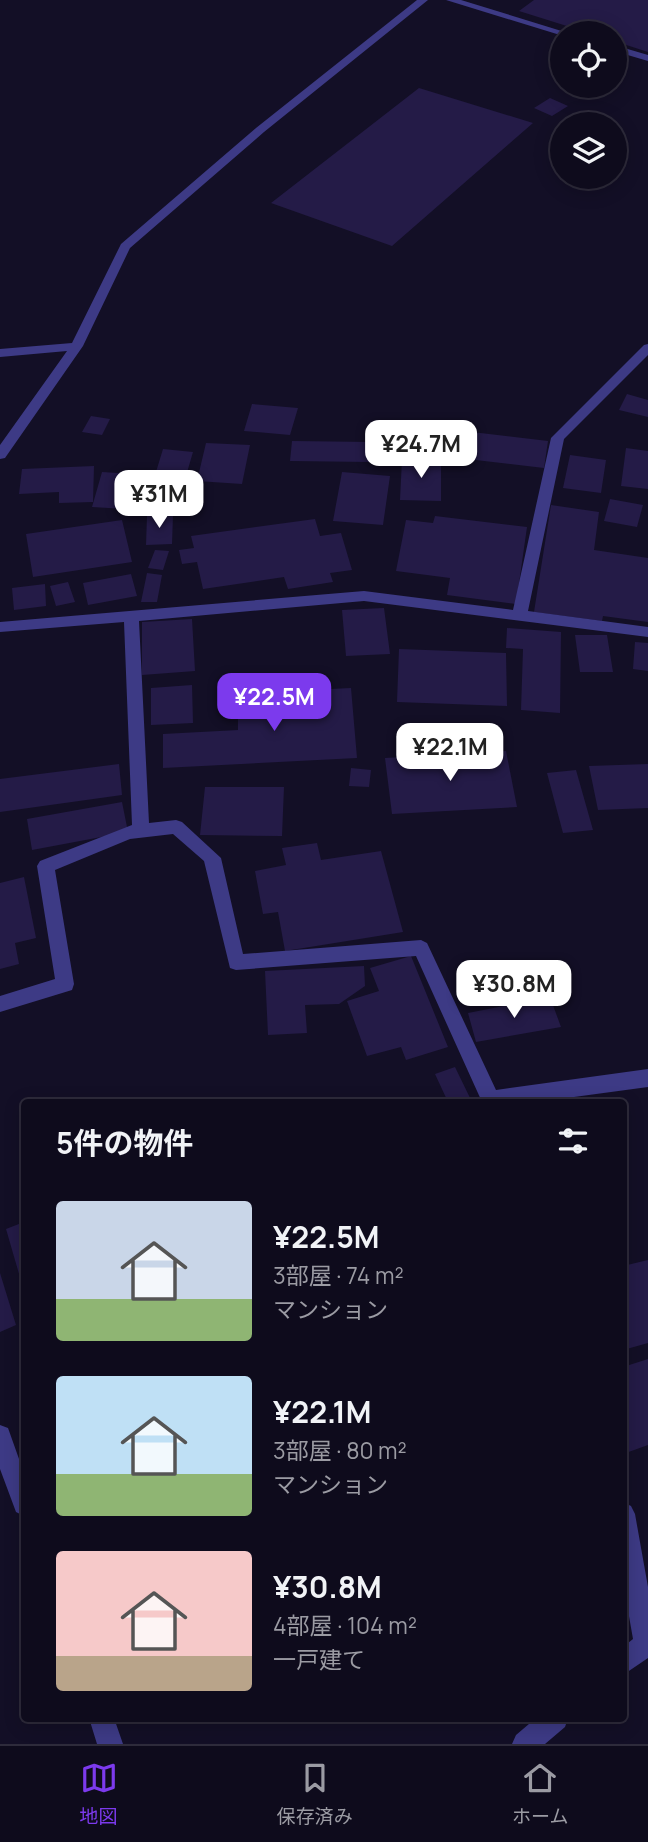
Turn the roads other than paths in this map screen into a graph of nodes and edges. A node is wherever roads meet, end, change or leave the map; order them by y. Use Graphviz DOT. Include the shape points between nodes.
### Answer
graph roads {
  1 [pos="423,0"];
  2 [pos="451,0"];
  3 [pos="550,29"];
  4 [pos="627,52"];
  5 [pos="648,58"];
  6 [pos="77,346"];
  7 [pos="648,348"];
  8 [pos="0,353"];
  9 [pos="0,455"];
  10 [pos="131,615"];
  11 [pos="519,616"];
  12 [pos="0,627"];
  13 [pos="648,632"];
  14 [pos="141,830"];
  15 [pos="0,1004"];
  16 [pos="648,1078"];
  17 [pos="491,1099"];
  18 [pos="506,1099"];
  19 [pos="0,1436"];
  20 [pos="21,1496"];
  21 [pos="627,1537"];
  22 [pos="627,1660"];
  23 [pos="102,1722"];
  24 [pos="551,1722"];
  25 [pos="110,1744"];
  26 [pos="525,1744"];
  1 -- 6 [label="street" via="260,130 125,246"];
  2 -- 3 [label="street"];
  4 -- 5 [label="street"];
  6 -- 8 [label="street"];
  6 -- 9 [label="street"];
  7 -- 11 [label="street" via="558,438"];
  10 -- 11 [label="street" via="364,596"];
  10 -- 12 [label="street"];
  10 -- 14 [label="street"];
  11 -- 13 [label="street"];
  14 -- 15 [label="street" via="46,866 65,984"];
  14 -- 17 [label="street" via="176,827 212,858 236,962 421,948"];
  16 -- 18 [label="street"];
  19 -- 20 [label="street"];
  21 -- 22 [label="street" via="646,1644"];
  23 -- 25 [label="street"];
  24 -- 26 [label="street"];
}
